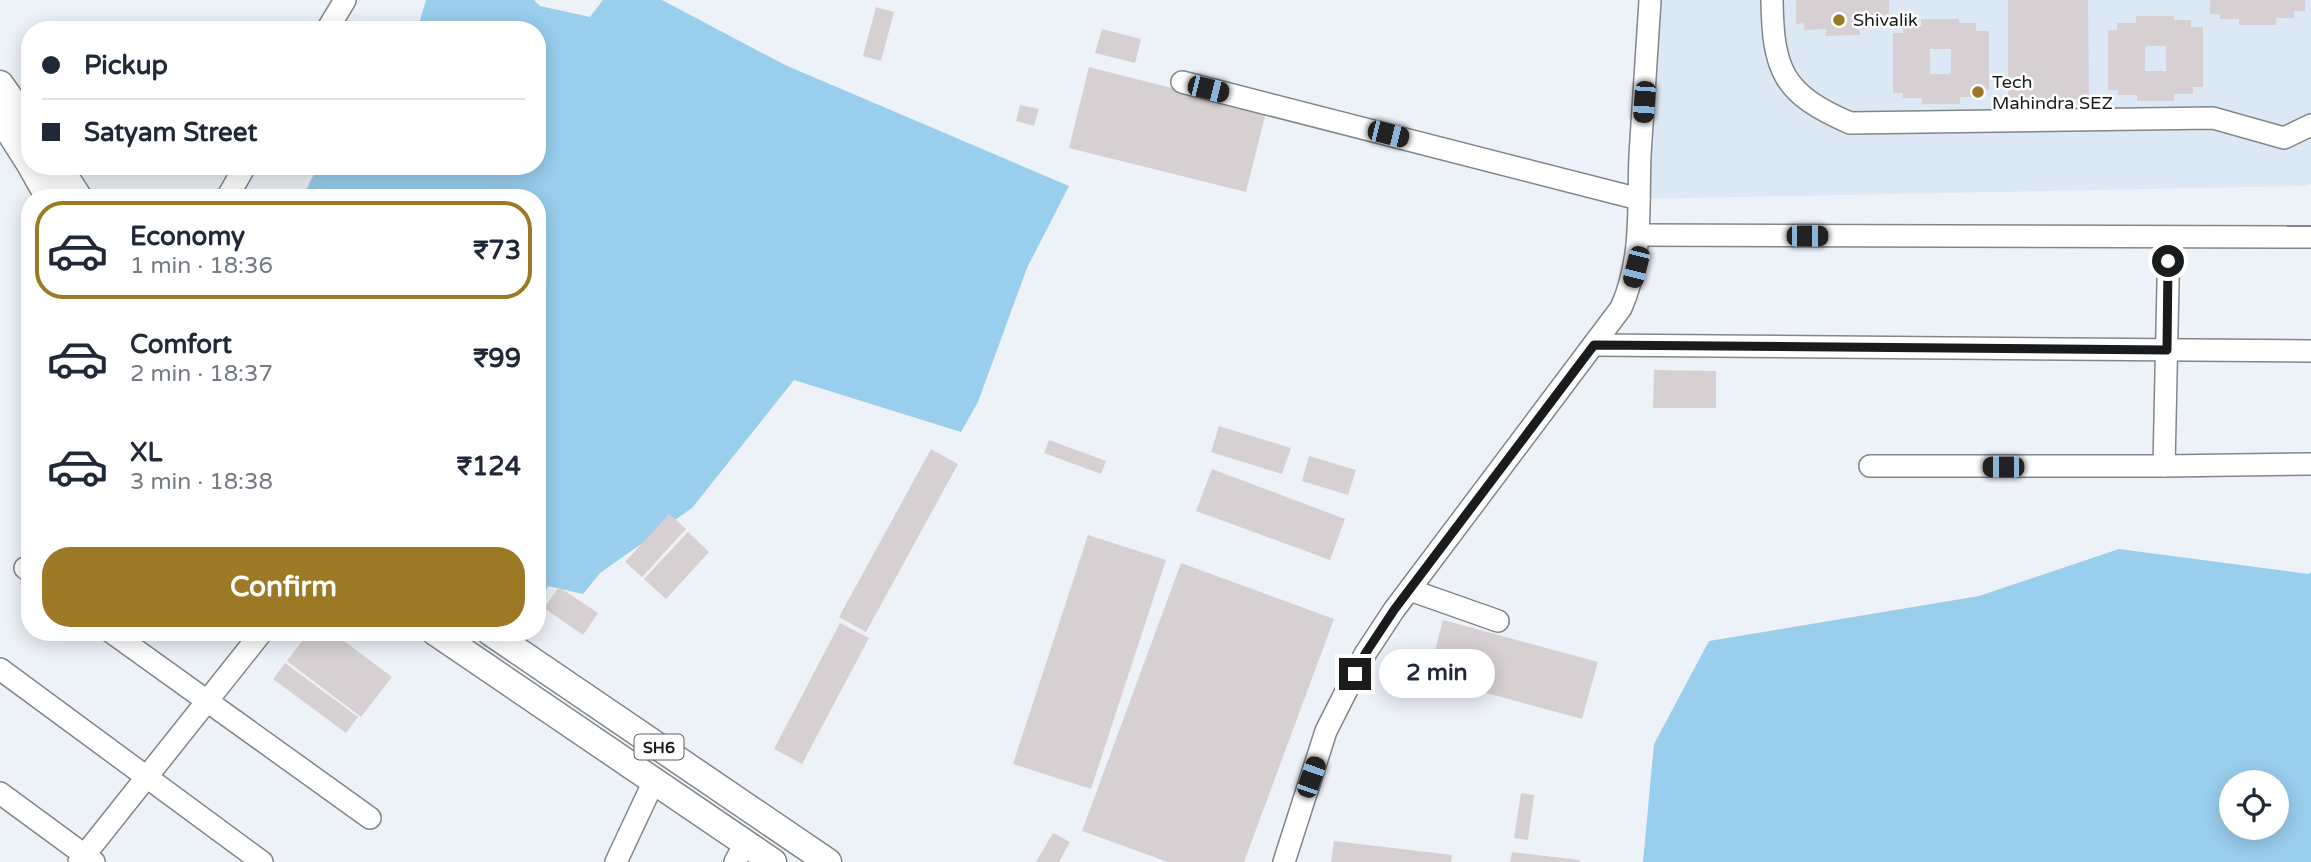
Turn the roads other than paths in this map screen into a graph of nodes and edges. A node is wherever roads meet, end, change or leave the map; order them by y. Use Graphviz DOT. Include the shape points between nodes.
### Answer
graph roads {
  1 [pos="345,0"];
  2 [pos="1650,0"];
  3 [pos="1772,0"];
  4 [pos="332,21"];
  5 [pos="1182,82"];
  6 [pos="0,84"];
  7 [pos="21,113"];
  8 [pos="0,117"];
  9 [pos="2311,125"];
  10 [pos="21,145"];
  11 [pos="49,175"];
  12 [pos="67,189"];
  13 [pos="1639,199"];
  14 [pos="1639,235"];
  15 [pos="2311,237"];
  16 [pos="2169,238"];
  17 [pos="1594,345"];
  18 [pos="2167,350"];
  19 [pos="2311,351"];
  20 [pos="2311,464"];
  21 [pos="1870,467"];
  22 [pos="2164,467"];
  23 [pos="1410,590"];
  24 [pos="1498,621"];
  25 [pos="123,641"];
  26 [pos="255,641"];
  27 [pos="448,641"];
  28 [pos="503,641"];
  29 [pos="0,669"];
  30 [pos="206,702"];
  31 [pos="147,777"];
  32 [pos="654,781"];
  33 [pos="4,804"];
  34 [pos="370,818"];
  35 [pos="740,853"];
  36 [pos="86,860"];
  37 [pos="262,862"];
  38 [pos="616,862"];
  39 [pos="772,862"];
  40 [pos="828,862"];
  41 [pos="1284,862"];
  1 -- 4 [label="street"];
  2 -- 13 [label="street"];
  3 -- 9 [label="street" via="1780,68 1798,92 1823,111 1850,123 2213,118 2284,138"];
  5 -- 13 [label="street"];
  6 -- 7 [label="main road"];
  8 -- 10 [label="main road"];
  11 -- 12 [label="main road"];
  13 -- 14 [label="street"];
  14 -- 16 [label="street"];
  14 -- 17 [label="street" via="1631,287"];
  15 -- 16 [label="street"];
  16 -- 18 [label="street"];
  17 -- 18 [label="street"];
  17 -- 23 [label="street"];
  18 -- 19 [label="street"];
  18 -- 22 [label="street"];
  20 -- 22 [label="street"];
  21 -- 22 [label="street"];
  23 -- 24 [label="street"];
  23 -- 41 [label="street" via="1365,654 1326,731"];
  25 -- 30 [label="street"];
  26 -- 30 [label="street"];
  27 -- 32 [label="main road, SH6"];
  28 -- 40 [label="main road, SH6"];
  29 -- 31 [label="street"];
  30 -- 31 [label="street"];
  30 -- 34 [label="street"];
  31 -- 36 [label="street"];
  31 -- 37 [label="street"];
  32 -- 35 [label="main road, SH6"];
  32 -- 38 [label="street"];
  33 -- 36 [label="street"];
  35 -- 39 [label="main road, SH6"];
}
